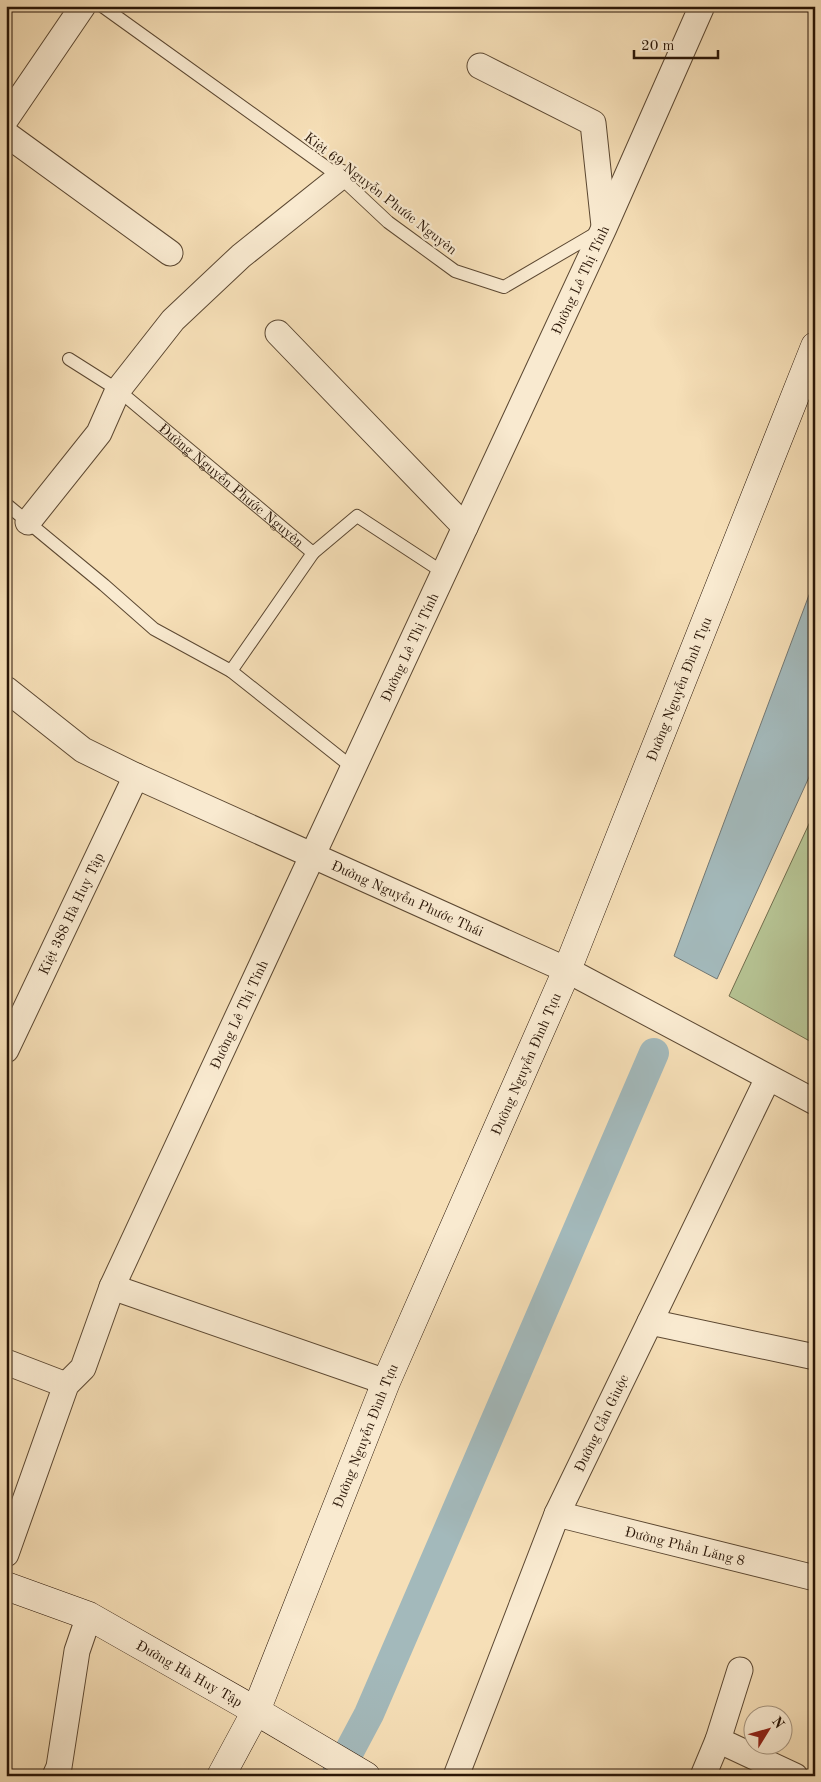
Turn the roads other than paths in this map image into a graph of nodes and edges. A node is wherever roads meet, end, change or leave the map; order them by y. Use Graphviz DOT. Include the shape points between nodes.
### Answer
graph roads {
  1 [pos="83,6"];
  2 [pos="102,6"];
  3 [pos="702,6"];
  4 [pos="480,66"];
  5 [pos="6,119"];
  6 [pos="6,134"];
  7 [pos="340,177"];
  8 [pos="604,228"];
  9 [pos="170,253"];
  10 [pos="278,333"];
  11 [pos="815,346"];
  12 [pos="69,359"];
  13 [pos="118,390"];
  14 [pos="6,504"];
  15 [pos="28,522"];
  16 [pos="465,527"];
  17 [pos="313,553"];
  18 [pos="444,573"];
  19 [pos="231,671"];
  20 [pos="6,689"];
  21 [pos="354,768"];
  22 [pos="136,776"];
  23 [pos="313,855"];
  24 [pos="567,970"];
  25 [pos="6,1050"];
  26 [pos="768,1078"];
  27 [pos="815,1102"];
  28 [pos="112,1287"];
  29 [pos="650,1322"];
  30 [pos="815,1357"];
  31 [pos="6,1362"];
  32 [pos="386,1382"];
  33 [pos="66,1384"];
  34 [pos="557,1514"];
  35 [pos="6,1554"];
  36 [pos="815,1578"];
  37 [pos="6,1586"];
  38 [pos="89,1616"];
  39 [pos="740,1670"];
  40 [pos="256,1710"];
  41 [pos="718,1740"];
  42 [pos="55,1776"];
  43 [pos="221,1776"];
  44 [pos="366,1776"];
  45 [pos="456,1776"];
  46 [pos="703,1776"];
  47 [pos="795,1776"];
  1 -- 5 [label="street"];
  2 -- 7 [label="lane, Kiệt 69 Nguyễn Phước Nguyên"];
  3 -- 8 [label="street, Đường Lê Thị Tính"];
  4 -- 8 [label="street" via="593,123"];
  6 -- 9 [label="street"];
  7 -- 8 [label="lane, Kiệt 69 Nguyễn Phước Nguyên" via="388,222 455,271 504,288"];
  7 -- 13 [label="street" via="241,256 174,320"];
  8 -- 16 [label="street, Đường Lê Thị Tính"];
  10 -- 16 [label="street"];
  11 -- 24 [label="street, Đường Nguyễn Đình Tựu"];
  12 -- 13 [label="lane, Đường Nguyễn Phước Nguyên"];
  13 -- 15 [label="street" via="99,433"];
  13 -- 17 [label="lane, Đường Nguyễn Phước Nguyên"];
  14 -- 15 [label="lane"];
  15 -- 19 [label="lane" via="154,629"];
  16 -- 18 [label="street, Đường Lê Thị Tính"];
  17 -- 18 [label="lane, Đường Nguyễn Phước Nguyên" via="356,516"];
  17 -- 19 [label="lane"];
  18 -- 21 [label="street, Đường Lê Thị Tính"];
  19 -- 21 [label="lane"];
  20 -- 22 [label="street, Đường Nguyễn Phước Thái" via="83,750"];
  21 -- 23 [label="street, Đường Lê Thị Tính"];
  22 -- 23 [label="street, Đường Nguyễn Phước Thái"];
  22 -- 25 [label="street, Kiệt 388 Hà Huy Tập"];
  23 -- 24 [label="street, Đường Nguyễn Phước Thái"];
  23 -- 28 [label="street, Đường Lê Thị Tính"];
  24 -- 26 [label="street, Đường Nguyễn Phước Thái"];
  24 -- 32 [label="street, Đường Nguyễn Đình Tựu"];
  26 -- 27 [label="street, Đường Nguyễn Phước Thái"];
  26 -- 29 [label="street, Đường Cần Giuộc"];
  28 -- 32 [label="street"];
  28 -- 33 [label="street, Đường Lê Thị Tính" via="83,1368"];
  29 -- 30 [label="street"];
  29 -- 34 [label="street, Đường Cần Giuộc"];
  31 -- 33 [label="street"];
  32 -- 40 [label="street, Đường Nguyễn Đình Tựu"];
  33 -- 35 [label="street, Đường Lê Thị Tính"];
  34 -- 36 [label="street, Đường Phần Lăng 8"];
  34 -- 45 [label="street, Đường Cần Giuộc"];
  37 -- 38 [label="street, Đường Hà Huy Tập"];
  38 -- 40 [label="street, Đường Hà Huy Tập"];
  38 -- 42 [label="street" via="77,1651"];
  39 -- 41 [label="street"];
  40 -- 43 [label="street, Đường Nguyễn Đình Tựu"];
  40 -- 44 [label="street, Đường Hà Huy Tập"];
  41 -- 46 [label="street"];
  41 -- 47 [label="street"];
}
